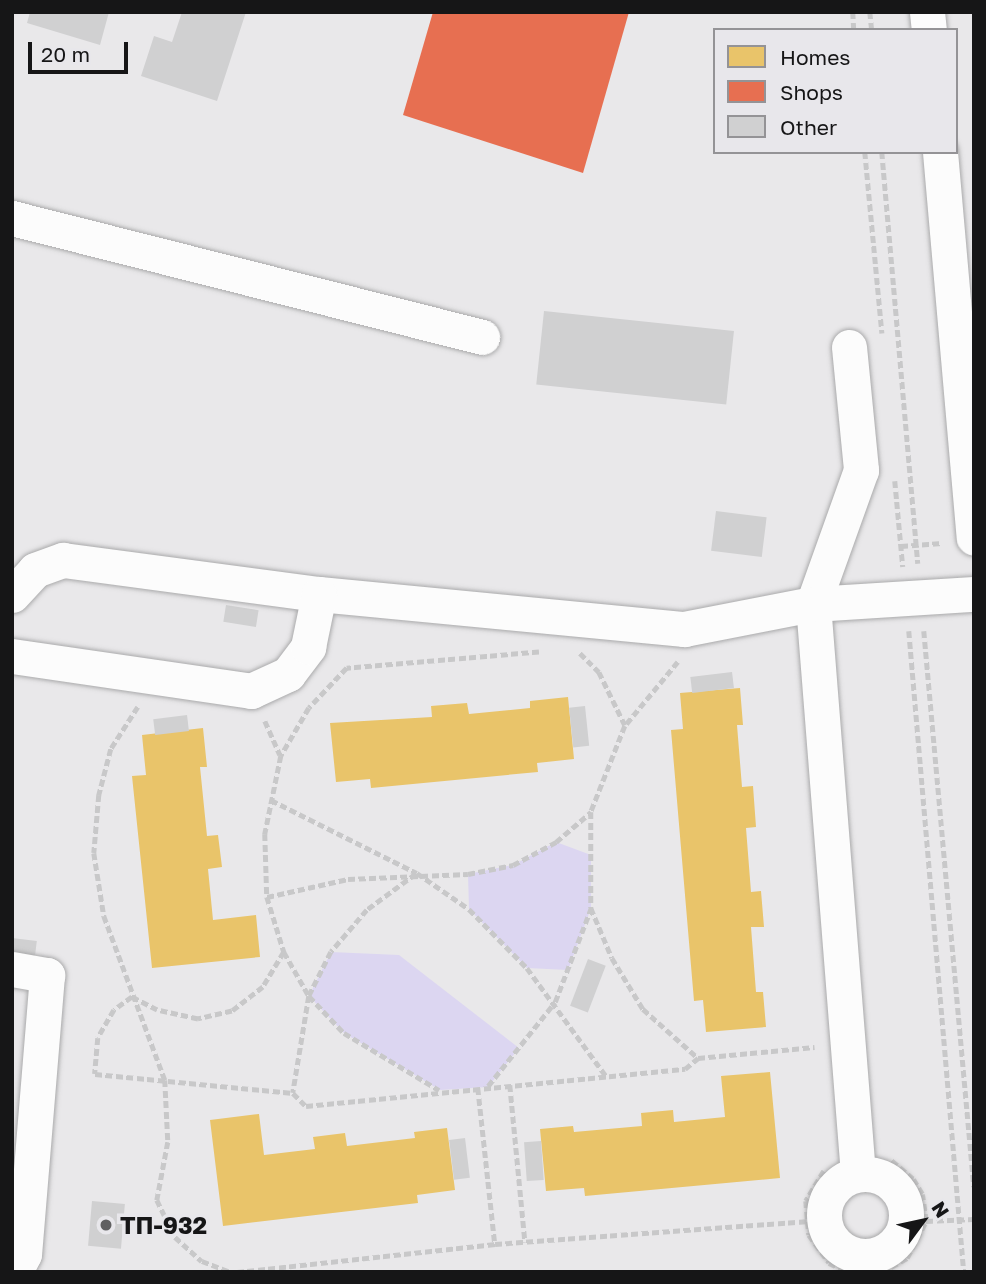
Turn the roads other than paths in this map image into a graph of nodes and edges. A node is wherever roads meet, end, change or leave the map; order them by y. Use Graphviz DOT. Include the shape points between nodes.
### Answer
graph roads {
  1 [pos="940,154"];
  2 [pos="12,218"];
  3 [pos="482,337"];
  4 [pos="866,345"];
  5 [pos="974,538"];
  6 [pos="319,594"];
  7 [pos="974,594"];
  8 [pos="12,595"];
  9 [pos="813,604"];
  10 [pos="12,656"];
  11 [pos="12,970"];
  12 [pos="858,1174"];
  13 [pos="15,1272"];
  1 -- 5 [label="street"];
  2 -- 3 [label="street"];
  4 -- 9 [label="street" via="861,470"];
  6 -- 8 [label="street" via="63,560 35,570"];
  6 -- 9 [label="street" via="684,629"];
  6 -- 10 [label="street" via="308,647 288,674 251,691"];
  7 -- 9 [label="street" via="908,611"];
  9 -- 12 [label="street"];
  11 -- 13 [label="street" via="47,975 24,1254"];
}
